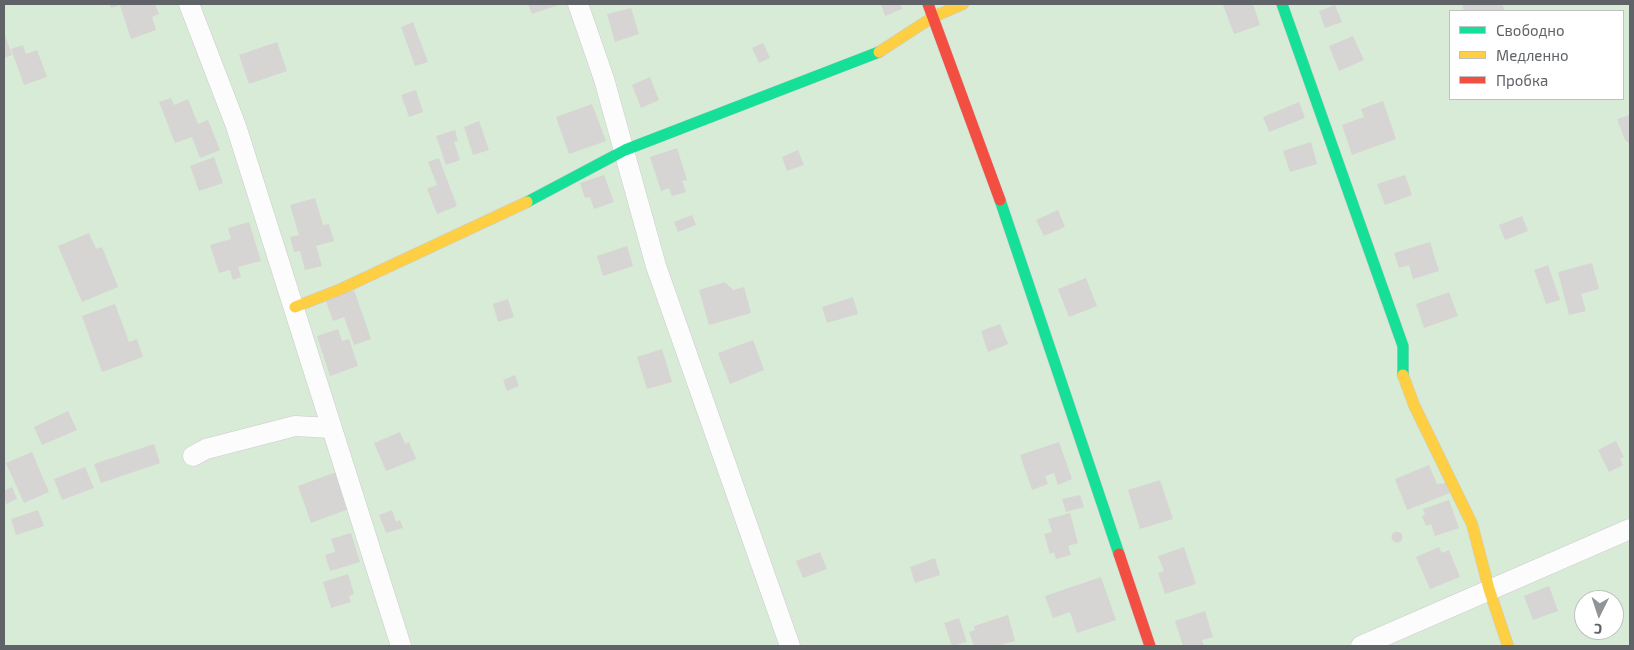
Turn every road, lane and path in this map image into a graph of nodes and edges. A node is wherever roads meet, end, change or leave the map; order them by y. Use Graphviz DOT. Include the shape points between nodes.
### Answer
graph roads {
  1 [pos="189,4"];
  2 [pos="578,4"];
  3 [pos="928,4"];
  4 [pos="963,4"];
  5 [pos="1282,4"];
  6 [pos="933,18"];
  7 [pos="625,150"];
  8 [pos="295,307"];
  9 [pos="331,428"];
  10 [pos="193,456"];
  11 [pos="1630,529"];
  12 [pos="1489,589"];
  13 [pos="401,646"];
  14 [pos="790,646"];
  15 [pos="1150,646"];
  16 [pos="1360,646"];
  17 [pos="1508,646"];
  1 -- 8 [label="street" via="236,126"];
  2 -- 7 [label="street"];
  3 -- 6 [label="street"];
  4 -- 6 [label="street"];
  5 -- 12 [label="street" via="1403,346 1402,373 1414,406 1472,524"];
  6 -- 7 [label="street" via="876,54"];
  6 -- 15 [label="street" via="989,167"];
  7 -- 8 [label="street" via="518,206 341,289"];
  7 -- 14 [label="street" via="656,266"];
  8 -- 9 [label="street"];
  9 -- 10 [label="street" via="295,426 206,449"];
  9 -- 13 [label="street"];
  11 -- 12 [label="street"];
  12 -- 16 [label="street"];
  12 -- 17 [label="street"];
}
